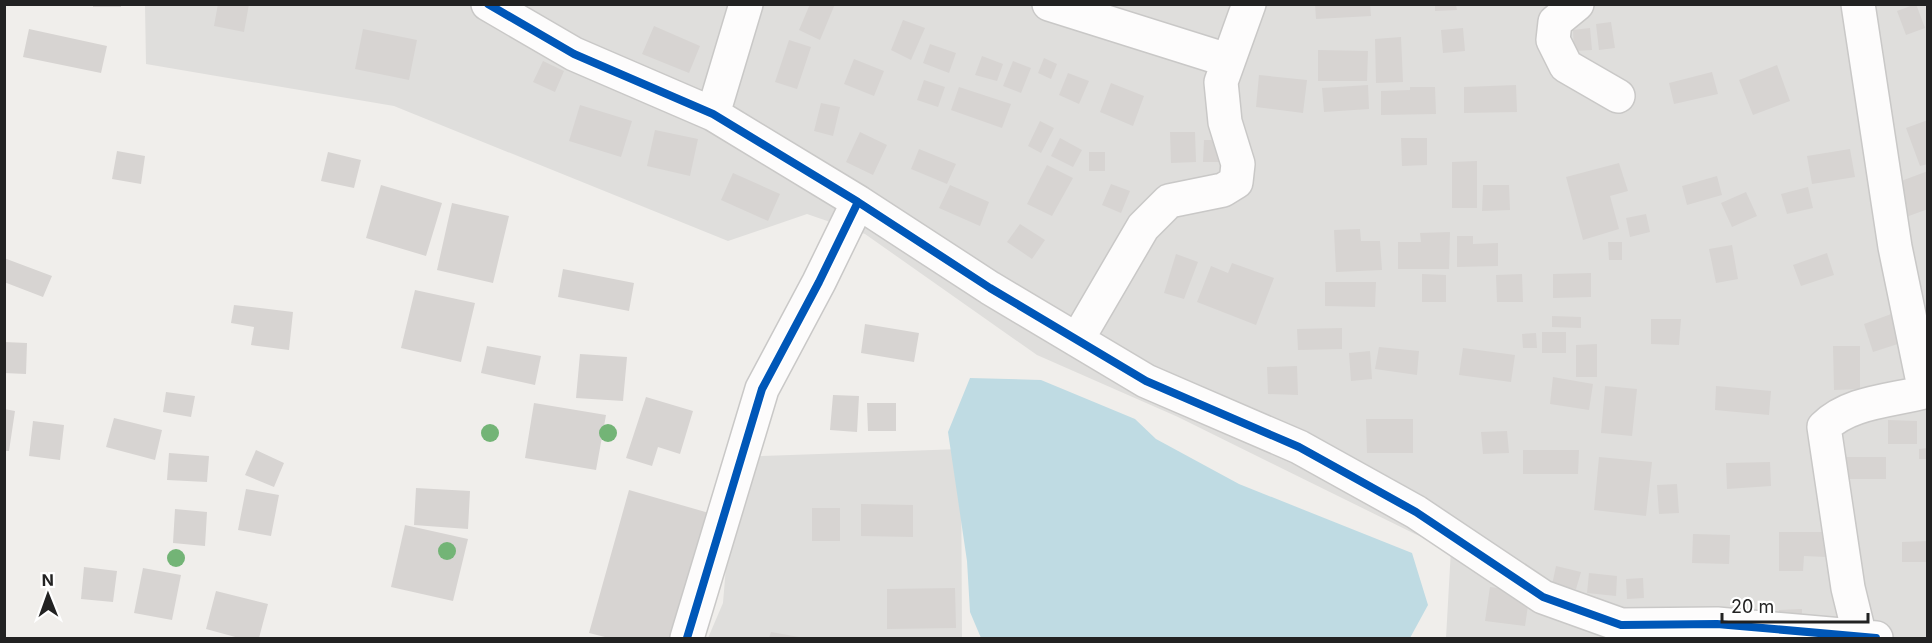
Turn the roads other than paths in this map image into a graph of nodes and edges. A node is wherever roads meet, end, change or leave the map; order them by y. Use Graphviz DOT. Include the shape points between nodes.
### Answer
graph roads {
  1 [pos="488,4"];
  2 [pos="746,4"];
  3 [pos="1049,4"];
  4 [pos="1249,4"];
  5 [pos="1577,4"];
  6 [pos="1858,4"];
  7 [pos="1227,60"];
  8 [pos="1618,96"];
  9 [pos="713,114"];
  10 [pos="858,202"];
  11 [pos="1077,340"];
  12 [pos="1926,391"];
  13 [pos="1612,632"];
  14 [pos="1868,638"];
  15 [pos="687,639"];
  1 -- 9 [label="street" via="574,54"];
  2 -- 9 [label="street"];
  3 -- 7 [label="street"];
  4 -- 7 [label="street"];
  5 -- 8 [label="street" via="1555,22 1553,40 1566,66"];
  6 -- 12 [label="street" via="1895,247"];
  7 -- 11 [label="street" via="1221,82 1225,122 1238,164 1236,182 1223,190 1169,201 1143,227"];
  9 -- 10 [label="street"];
  10 -- 11 [label="street"];
  10 -- 15 [label="street" via="762,389"];
  11 -- 13 [label="street" via="1146,381 1299,447 1416,512 1543,597"];
  12 -- 14 [label="street" via="1854,408 1834,416 1824,427 1848,588"];
  13 -- 14 [label="street" via="1717,624"];
}
